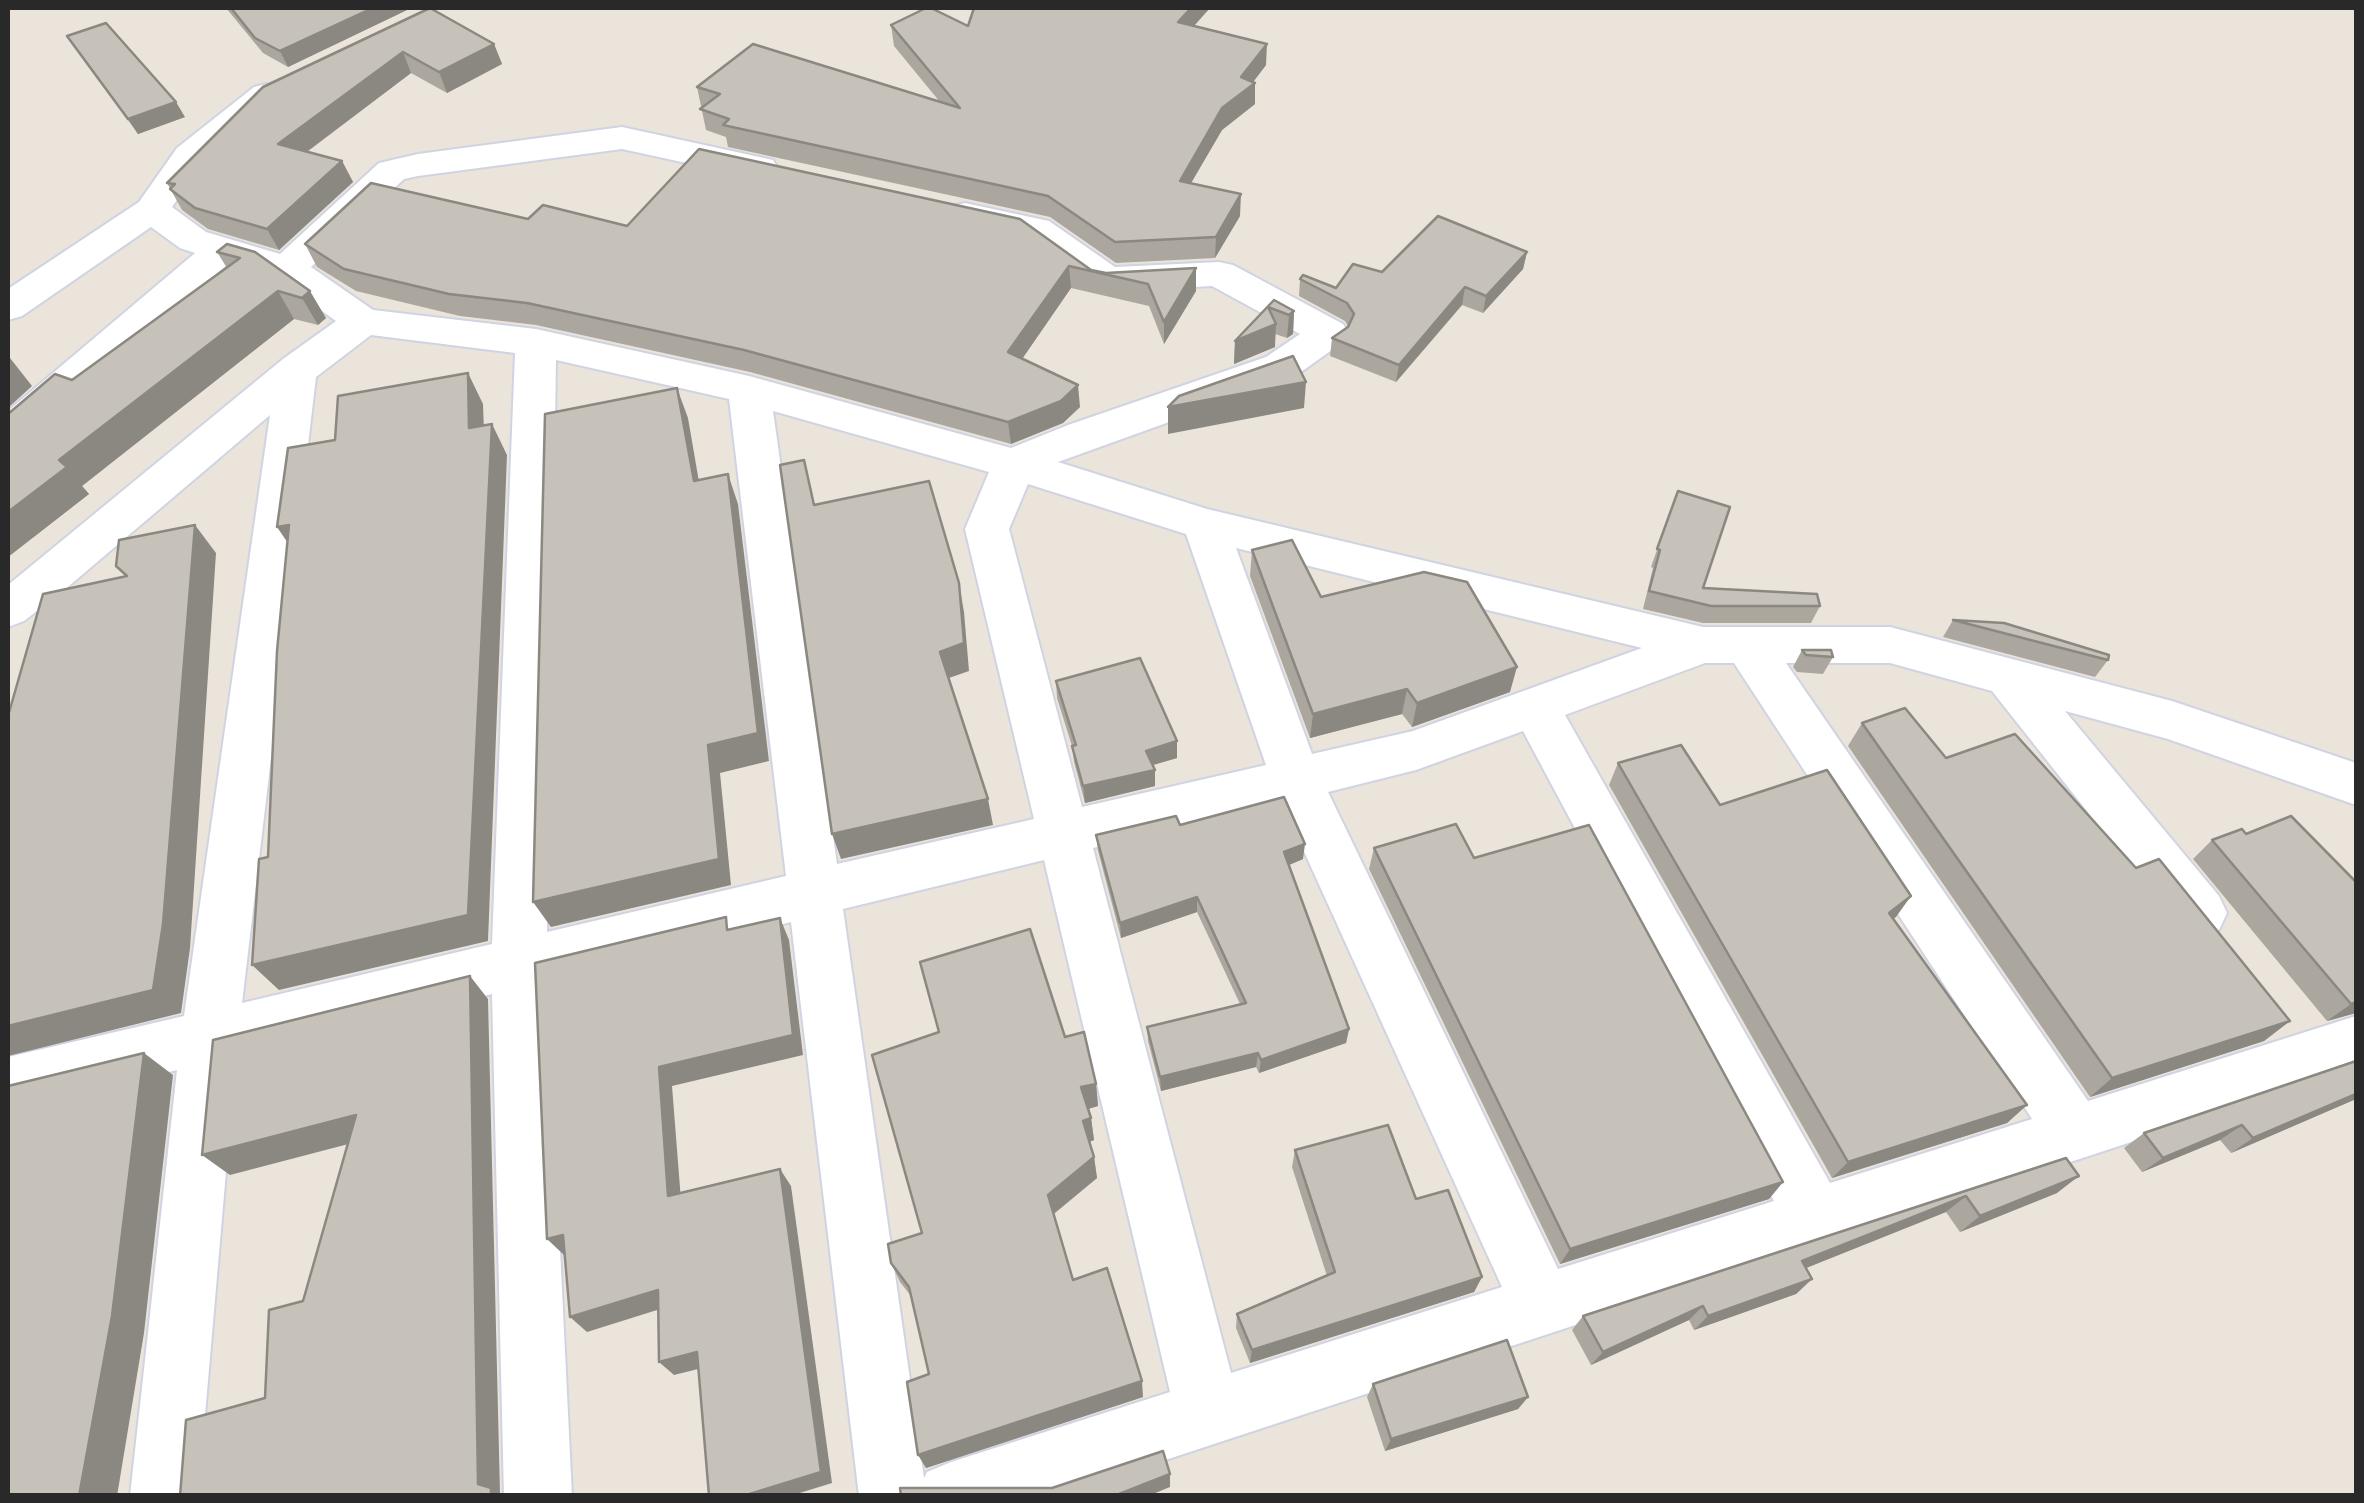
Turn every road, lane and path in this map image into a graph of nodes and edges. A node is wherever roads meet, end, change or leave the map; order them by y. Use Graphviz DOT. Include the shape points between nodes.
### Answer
graph roads {
  1 [pos="295,80"];
  2 [pos="791,175"];
  3 [pos="923,204"];
  4 [pos="152,210"];
  5 [pos="222,248"];
  6 [pos="288,268"];
  7 [pos="8,307"];
  8 [pos="363,321"];
  9 [pos="536,342"];
  10 [pos="297,369"];
  11 [pos="749,390"];
  12 [pos="8,433"];
  13 [pos="1014,464"];
  14 [pos="1205,524"];
  15 [pos="20,628"];
  16 [pos="1726,645"];
  17 [pos="2008,677"];
  18 [pos="1535,706"];
  19 [pos="1296,778"];
  20 [pos="2356,784"];
  21 [pos="1063,834"];
  22 [pos="817,890"];
  23 [pos="2229,949"];
  24 [pos="519,965"];
  25 [pos="2317,1035"];
  26 [pos="209,1037"];
  27 [pos="8,1084"];
  28 [pos="2076,1132"];
  29 [pos="1815,1216"];
  30 [pos="1542,1304"];
  31 [pos="1208,1413"];
  32 [pos="164,1496"];
  33 [pos="538,1496"];
  34 [pos="893,1496"];
  35 [pos="951,1496"];
  1 -- 4 [label="street" via="260,97 190,156"];
  2 -- 6 [label="street" via="622,138 418,165 392,171"];
  3 -- 13 [label="street" via="1036,229 1107,280 1219,274 1328,333 1280,367"];
  4 -- 5 [label="street" via="193,240"];
  4 -- 7 [label="street"];
  5 -- 6 [label="street"];
  5 -- 12 [label="street"];
  6 -- 8 [label="street"];
  8 -- 9 [label="street"];
  8 -- 10 [label="street"];
  9 -- 11 [label="street"];
  9 -- 24 [label="street"];
  10 -- 15 [label="street" via="54,574"];
  10 -- 26 [label="street"];
  11 -- 13 [label="street"];
  11 -- 22 [label="street"];
  13 -- 14 [label="street"];
  13 -- 21 [label="street" via="987,529"];
  14 -- 16 [label="street"];
  14 -- 19 [label="street"];
  16 -- 17 [label="street" via="1890,645"];
  16 -- 18 [label="street"];
  16 -- 28 [label="street"];
  17 -- 20 [label="street" via="2172,721"];
  17 -- 23 [label="street"];
  18 -- 19 [label="street" via="1416,750"];
  18 -- 29 [label="street"];
  19 -- 21 [label="street"];
  19 -- 30 [label="street"];
  21 -- 22 [label="street"];
  21 -- 31 [label="street"];
  22 -- 24 [label="street"];
  22 -- 34 [label="street"];
  24 -- 26 [label="street"];
  24 -- 33 [label="street"];
  25 -- 28 [label="street"];
  26 -- 27 [label="street"];
  26 -- 32 [label="street"];
  28 -- 29 [label="street"];
  29 -- 30 [label="street"];
  30 -- 31 [label="street"];
  31 -- 35 [label="street"];
}
